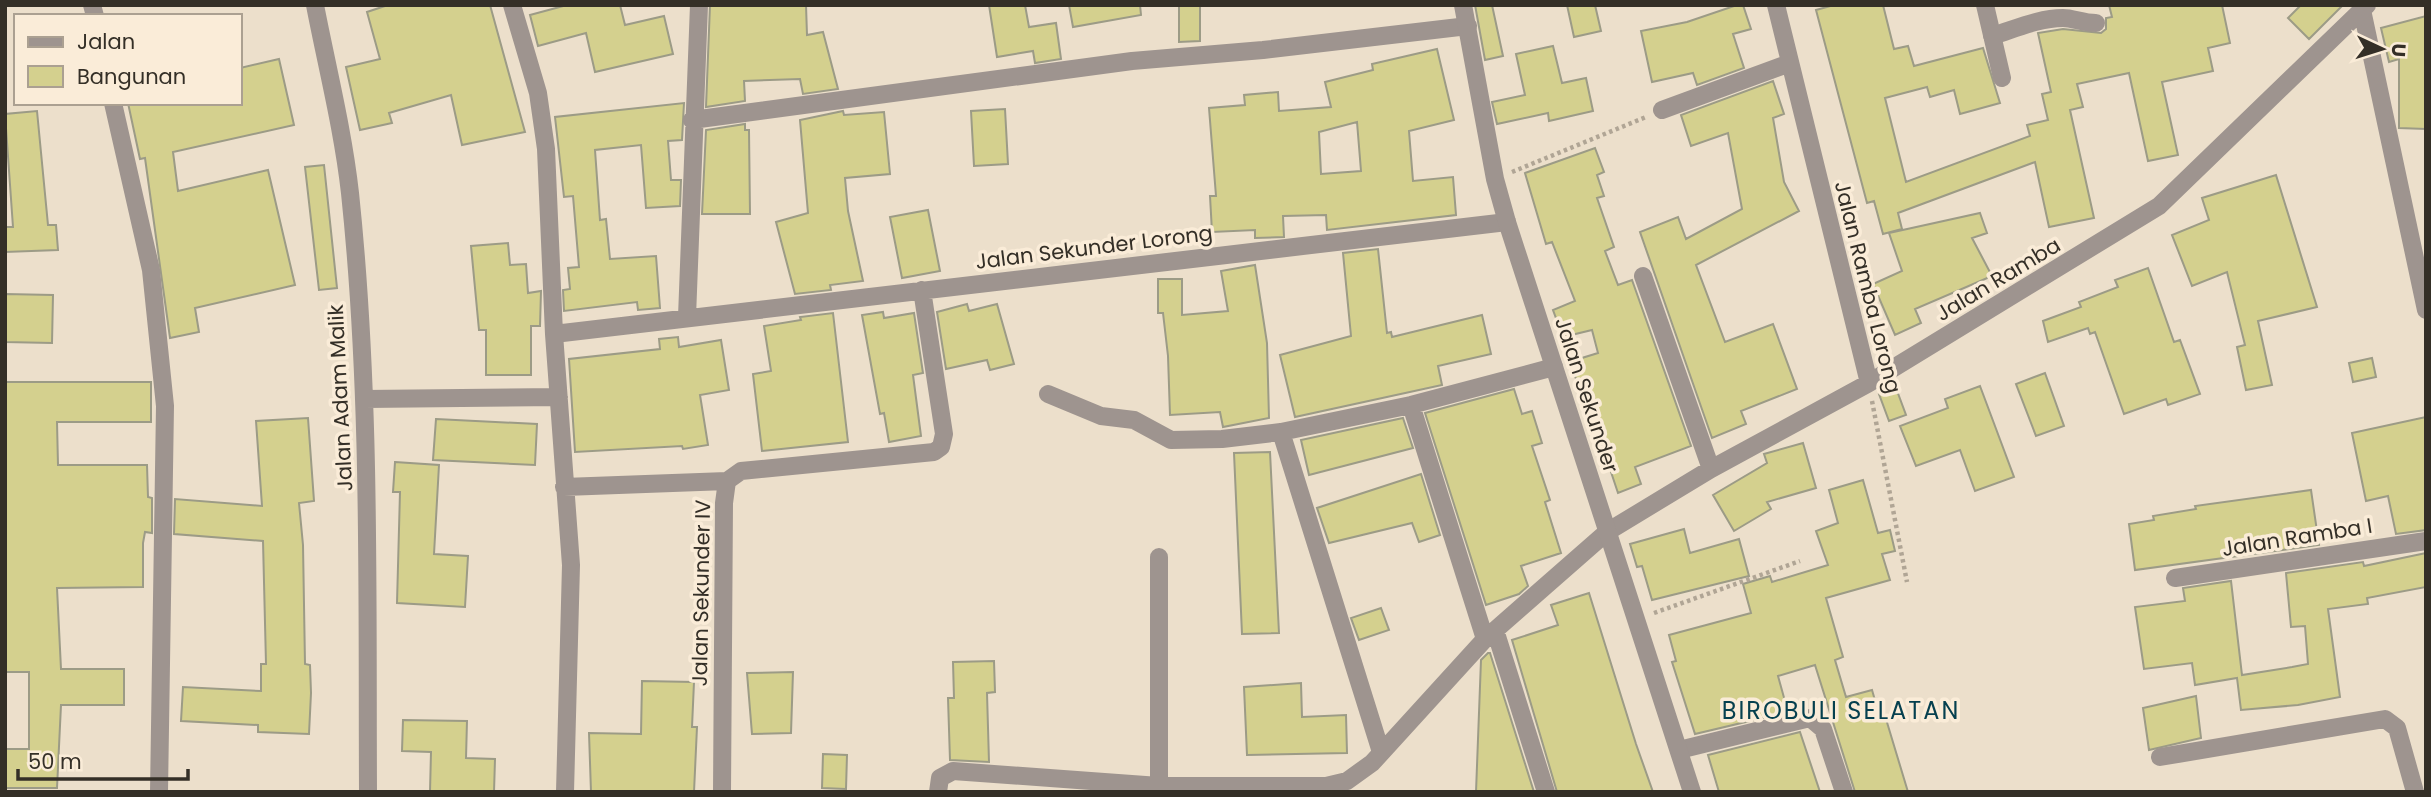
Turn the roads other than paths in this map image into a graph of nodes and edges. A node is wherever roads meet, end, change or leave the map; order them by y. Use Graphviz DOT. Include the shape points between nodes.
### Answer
graph roads {
  1 [pos="314,5"];
  2 [pos="512,5"];
  3 [pos="699,5"];
  4 [pos="1463,5"];
  5 [pos="1776,5"];
  6 [pos="1985,5"];
  7 [pos="2365,8"];
  8 [pos="2096,23"];
  9 [pos="1468,26"];
  10 [pos="1992,36"];
  11 [pos="1790,63"];
  12 [pos="2002,78"];
  13 [pos="113,105"];
  14 [pos="1662,110"];
  15 [pos="692,120"];
  16 [pos="1507,222"];
  17 [pos="2419,245"];
  18 [pos="1643,276"];
  19 [pos="922,290"];
  20 [pos="2426,310"];
  21 [pos="687,317"];
  22 [pos="554,334"];
  23 [pos="1554,367"];
  24 [pos="1869,383"];
  25 [pos="1048,394"];
  26 [pos="559,397"];
  27 [pos="365,399"];
  28 [pos="1411,405"];
  29 [pos="1281,432"];
  30 [pos="1711,469"];
  31 [pos="727,481"];
  32 [pos="564,487"];
  33 [pos="1607,532"];
  34 [pos="2426,541"];
  35 [pos="1159,557"];
  36 [pos="2175,578"];
  37 [pos="1490,635"];
  38 [pos="1679,750"];
  39 [pos="1381,752"];
  40 [pos="2160,757"];
  41 [pos="1158,786"];
  42 [pos="159,792"];
  43 [pos="368,792"];
  44 [pos="565,792"];
  45 [pos="722,792"];
  46 [pos="938,792"];
  47 [pos="1546,792"];
  48 [pos="1692,792"];
  49 [pos="1844,792"];
  50 [pos="2415,792"];
  1 -- 27 [label="street, Jalan Adam Malik" via="350,192"];
  2 -- 22 [label="street" via="541,109"];
  3 -- 15 [label="street"];
  4 -- 9 [label="street, Jalan Sekunder"];
  5 -- 11 [label="street, Jalan Ramba Lorong"];
  6 -- 10 [label="street"];
  7 -- 17 [label="street"];
  7 -- 24 [label="street, Jalan Ramba" via="2160,206"];
  8 -- 10 [label="street" via="2067,17 2040,20"];
  9 -- 15 [label="street" via="1132,61"];
  9 -- 16 [label="street, Jalan Sekunder"];
  10 -- 12 [label="street"];
  11 -- 14 [label="street"];
  11 -- 24 [label="street, Jalan Ramba Lorong"];
  13 -- 42 [label="street" via="151,270 165,406"];
  15 -- 21 [label="street"];
  16 -- 19 [label="street, Jalan Sekunder Lorong"];
  16 -- 23 [label="street, Jalan Sekunder"];
  17 -- 20 [label="street"];
  18 -- 30 [label="street"];
  19 -- 21 [label="street, Jalan Sekunder Lorong"];
  19 -- 31 [label="street, Jalan Sekunder IV" via="944,434 941,447 934,452 741,471"];
  21 -- 22 [label="street, Jalan Sekunder Lorong"];
  22 -- 26 [label="street"];
  23 -- 28 [label="street"];
  23 -- 33 [label="street, Jalan Sekunder"];
  24 -- 30 [label="street, Jalan Ramba"];
  25 -- 29 [label="street" via="1101,416 1134,421 1171,440"];
  26 -- 27 [label="street"];
  26 -- 32 [label="street"];
  27 -- 43 [label="street, Jalan Adam Malik"];
  28 -- 29 [label="street"];
  28 -- 37 [label="street"];
  29 -- 39 [label="street"];
  30 -- 33 [label="street, Jalan Ramba"];
  31 -- 32 [label="street"];
  31 -- 45 [label="street, Jalan Sekunder IV"];
  32 -- 44 [label="street" via="571,565"];
  33 -- 37 [label="street"];
  33 -- 38 [label="street, Jalan Sekunder"];
  34 -- 36 [label="street, Jalan Ramba I"];
  35 -- 41 [label="street"];
  37 -- 39 [label="street"];
  37 -- 47 [label="street"];
  38 -- 48 [label="street, Jalan Sekunder"];
  38 -- 49 [label="street" via="1810,718 1823,729"];
  39 -- 41 [label="street" via="1356,775 1326,786"];
  40 -- 50 [label="street" via="2385,719 2398,728"];
  41 -- 46 [label="street" via="953,771 940,778"];
}
